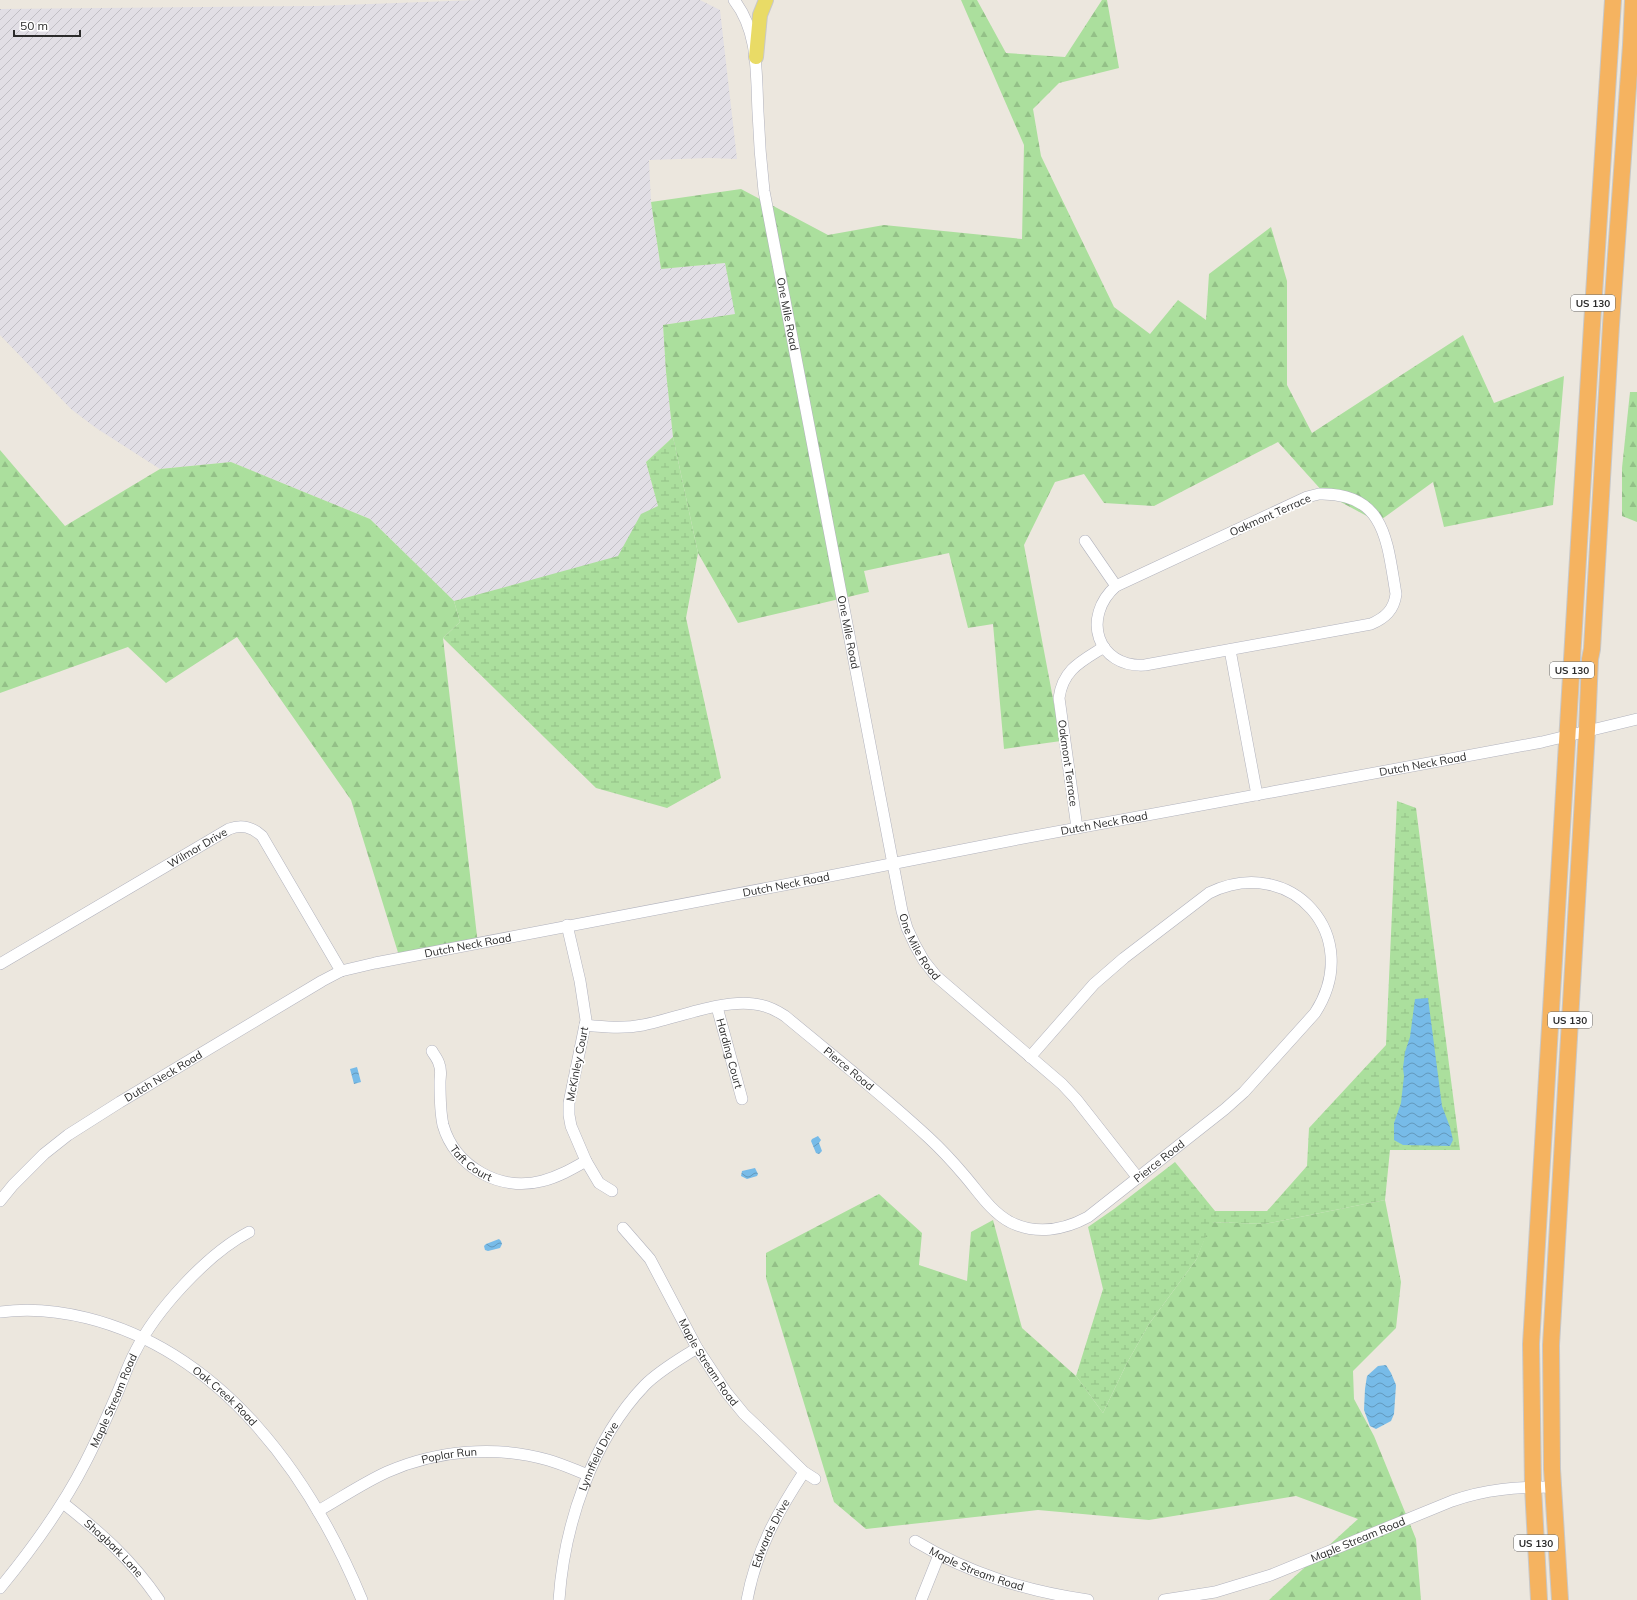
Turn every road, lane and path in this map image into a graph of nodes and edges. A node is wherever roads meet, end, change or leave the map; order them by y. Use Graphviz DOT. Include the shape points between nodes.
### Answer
graph roads {
  1 [pos="734,0"];
  2 [pos="766,0"];
  3 [pos="1613,0"];
  4 [pos="1633,0"];
  5 [pos="756,57"];
  6 [pos="1598,217"];
  7 [pos="1617,238"];
  8 [pos="1592,325"];
  9 [pos="1610,345"];
  10 [pos="1085,541"];
  11 [pos="1116,586"];
  12 [pos="1104,647"];
  13 [pos="1230,650"];
  14 [pos="1637,719"];
  15 [pos="1588,730"];
  16 [pos="1568,736"];
  17 [pos="1257,795"];
  18 [pos="1077,828"];
  19 [pos="892,863"];
  20 [pos="567,925"];
  21 [pos="0,964"];
  22 [pos="341,971"];
  23 [pos="717,1007"];
  24 [pos="585,1025"];
  25 [pos="432,1050"];
  26 [pos="1030,1057"];
  27 [pos="742,1099"];
  28 [pos="586,1161"];
  29 [pos="1138,1178"];
  30 [pos="1541,1181"];
  31 [pos="1560,1183"];
  32 [pos="612,1191"];
  33 [pos="0,1200"];
  34 [pos="622,1228"];
  35 [pos="248,1232"];
  36 [pos="0,1312"];
  37 [pos="143,1337"];
  38 [pos="697,1348"];
  39 [pos="804,1472"];
  40 [pos="588,1475"];
  41 [pos="815,1479"];
  42 [pos="1533,1487"];
  43 [pos="1553,1487"];
  44 [pos="63,1503"];
  45 [pos="318,1511"];
  46 [pos="915,1541"];
  47 [pos="939,1555"];
  48 [pos="0,1588"];
  49 [pos="159,1600"];
  50 [pos="362,1600"];
  51 [pos="559,1600"];
  52 [pos="747,1600"];
  53 [pos="922,1600"];
  54 [pos="1088,1600"];
  55 [pos="1164,1600"];
  56 [pos="1539,1600"];
  57 [pos="1560,1600"];
  1 -- 5 [label="street, One Mile Road" via="750,30"];
  2 -- 5 [label="main road" via="760,15"];
  3 -- 6 [label="highway, US 130"];
  4 -- 7 [label="highway, US 130"];
  5 -- 19 [label="street, One Mile Road" via="764,192"];
  6 -- 7 [label="highway" via="1609,225"];
  6 -- 8 [label="highway, US 130"];
  7 -- 9 [label="highway, US 130"];
  8 -- 9 [label="highway" via="1599,337"];
  8 -- 16 [label="highway, US 130"];
  9 -- 15 [label="highway, US 130" via="1590,659"];
  10 -- 11 [label="street"];
  11 -- 12 [label="street, Oakmont Terrace" via="1104,600 1097,618 1099,637"];
  11 -- 13 [label="street, Oakmont Terrace" via="1307,497 1319,494 1344,496 1356,501 1374,516 1387,542 1396,594 1395,602 1387,615 1371,624"];
  12 -- 13 [label="street, Oakmont Terrace" via="1116,659 1138,665"];
  12 -- 18 [label="street, Oakmont Terrace" via="1073,668 1060,688 1059,698"];
  13 -- 17 [label="street"];
  14 -- 15 [label="street, Dutch Neck Road"];
  15 -- 16 [label="street, Dutch Neck Road"];
  15 -- 31 [label="highway, US 130"];
  16 -- 17 [label="street, Dutch Neck Road"];
  16 -- 30 [label="highway, US 130"];
  17 -- 18 [label="street, Dutch Neck Road"];
  18 -- 19 [label="street, Dutch Neck Road"];
  19 -- 20 [label="street, Dutch Neck Road"];
  19 -- 26 [label="street, One Mile Road" via="907,928 924,961 944,984"];
  20 -- 22 [label="street, Dutch Neck Road" via="375,962"];
  20 -- 24 [label="street, McKinley Court" via="585,1010"];
  21 -- 22 [label="street, Wilmor Drive" via="229,830 242,826 256,830 262,836"];
  22 -- 33 [label="street, Dutch Neck Road" via="181,1064 74,1132 44,1154"];
  23 -- 24 [label="street, Pierce Road" via="642,1025 605,1028"];
  23 -- 27 [label="street, Harding Court"];
  23 -- 29 [label="street, Pierce Road" via="754,1004 785,1016 928,1138 963,1173 990,1206 1011,1222 1036,1230 1065,1228 1088,1217"];
  24 -- 28 [label="street, McKinley Court" via="569,1103 569,1115"];
  25 -- 28 [label="street, Taft Court" via="441,1072 440,1105 446,1135 454,1149 474,1169 503,1182 530,1183 558,1176"];
  26 -- 29 [label="street, One Mile Road" via="1076,1099"];
  26 -- 29 [label="street, Pierce Road" via="1094,984 1209,893 1244,882 1268,884 1292,893 1312,910 1326,932 1331,947 1331,976 1319,1007 1244,1092"];
  28 -- 32 [label="street, McKinley Court" via="599,1183"];
  30 -- 31 [label="street"];
  30 -- 42 [label="highway, US 130" via="1531,1344"];
  31 -- 43 [label="highway, US 130" via="1551,1345"];
  34 -- 38 [label="street, Maple Stream Road" via="650,1259"];
  35 -- 37 [label="street, Maple Stream Road" via="216,1255 197,1273 166,1305"];
  36 -- 37 [label="street, Oak Creek Road" via="35,1310 70,1314"];
  37 -- 44 [label="street, Maple Stream Road" via="104,1425"];
  37 -- 45 [label="street, Oak Creek Road" via="189,1364 228,1397 251,1420 292,1471"];
  38 -- 39 [label="street, Maple Stream Road" via="744,1414"];
  38 -- 40 [label="street, Lynnfield Drive" via="659,1373 632,1400"];
  39 -- 41 [label="street, Maple Stream Road"];
  39 -- 52 [label="street, Edwards Drive" via="769,1530 753,1572"];
  40 -- 45 [label="street, Poplar Run" via="548,1460 529,1456 487,1451 464,1452 426,1459 388,1472"];
  40 -- 51 [label="street, Lynnfield Drive" via="570,1531"];
  42 -- 43 [label="street, Maple Stream Road"];
  42 -- 55 [label="street, Maple Stream Road" via="1516,1487 1470,1495 1250,1582 1216,1592"];
  42 -- 56 [label="highway, US 130"];
  43 -- 57 [label="highway, US 130"];
  44 -- 48 [label="street, Maple Stream Road"];
  44 -- 49 [label="street, Shagbark Lane" via="116,1547 134,1566"];
  45 -- 50 [label="street, Oak Creek Road"];
  46 -- 47 [label="street, Maple Stream Road"];
  47 -- 53 [label="street"];
  47 -- 54 [label="street, Maple Stream Road" via="1002,1581 1051,1594"];
}
